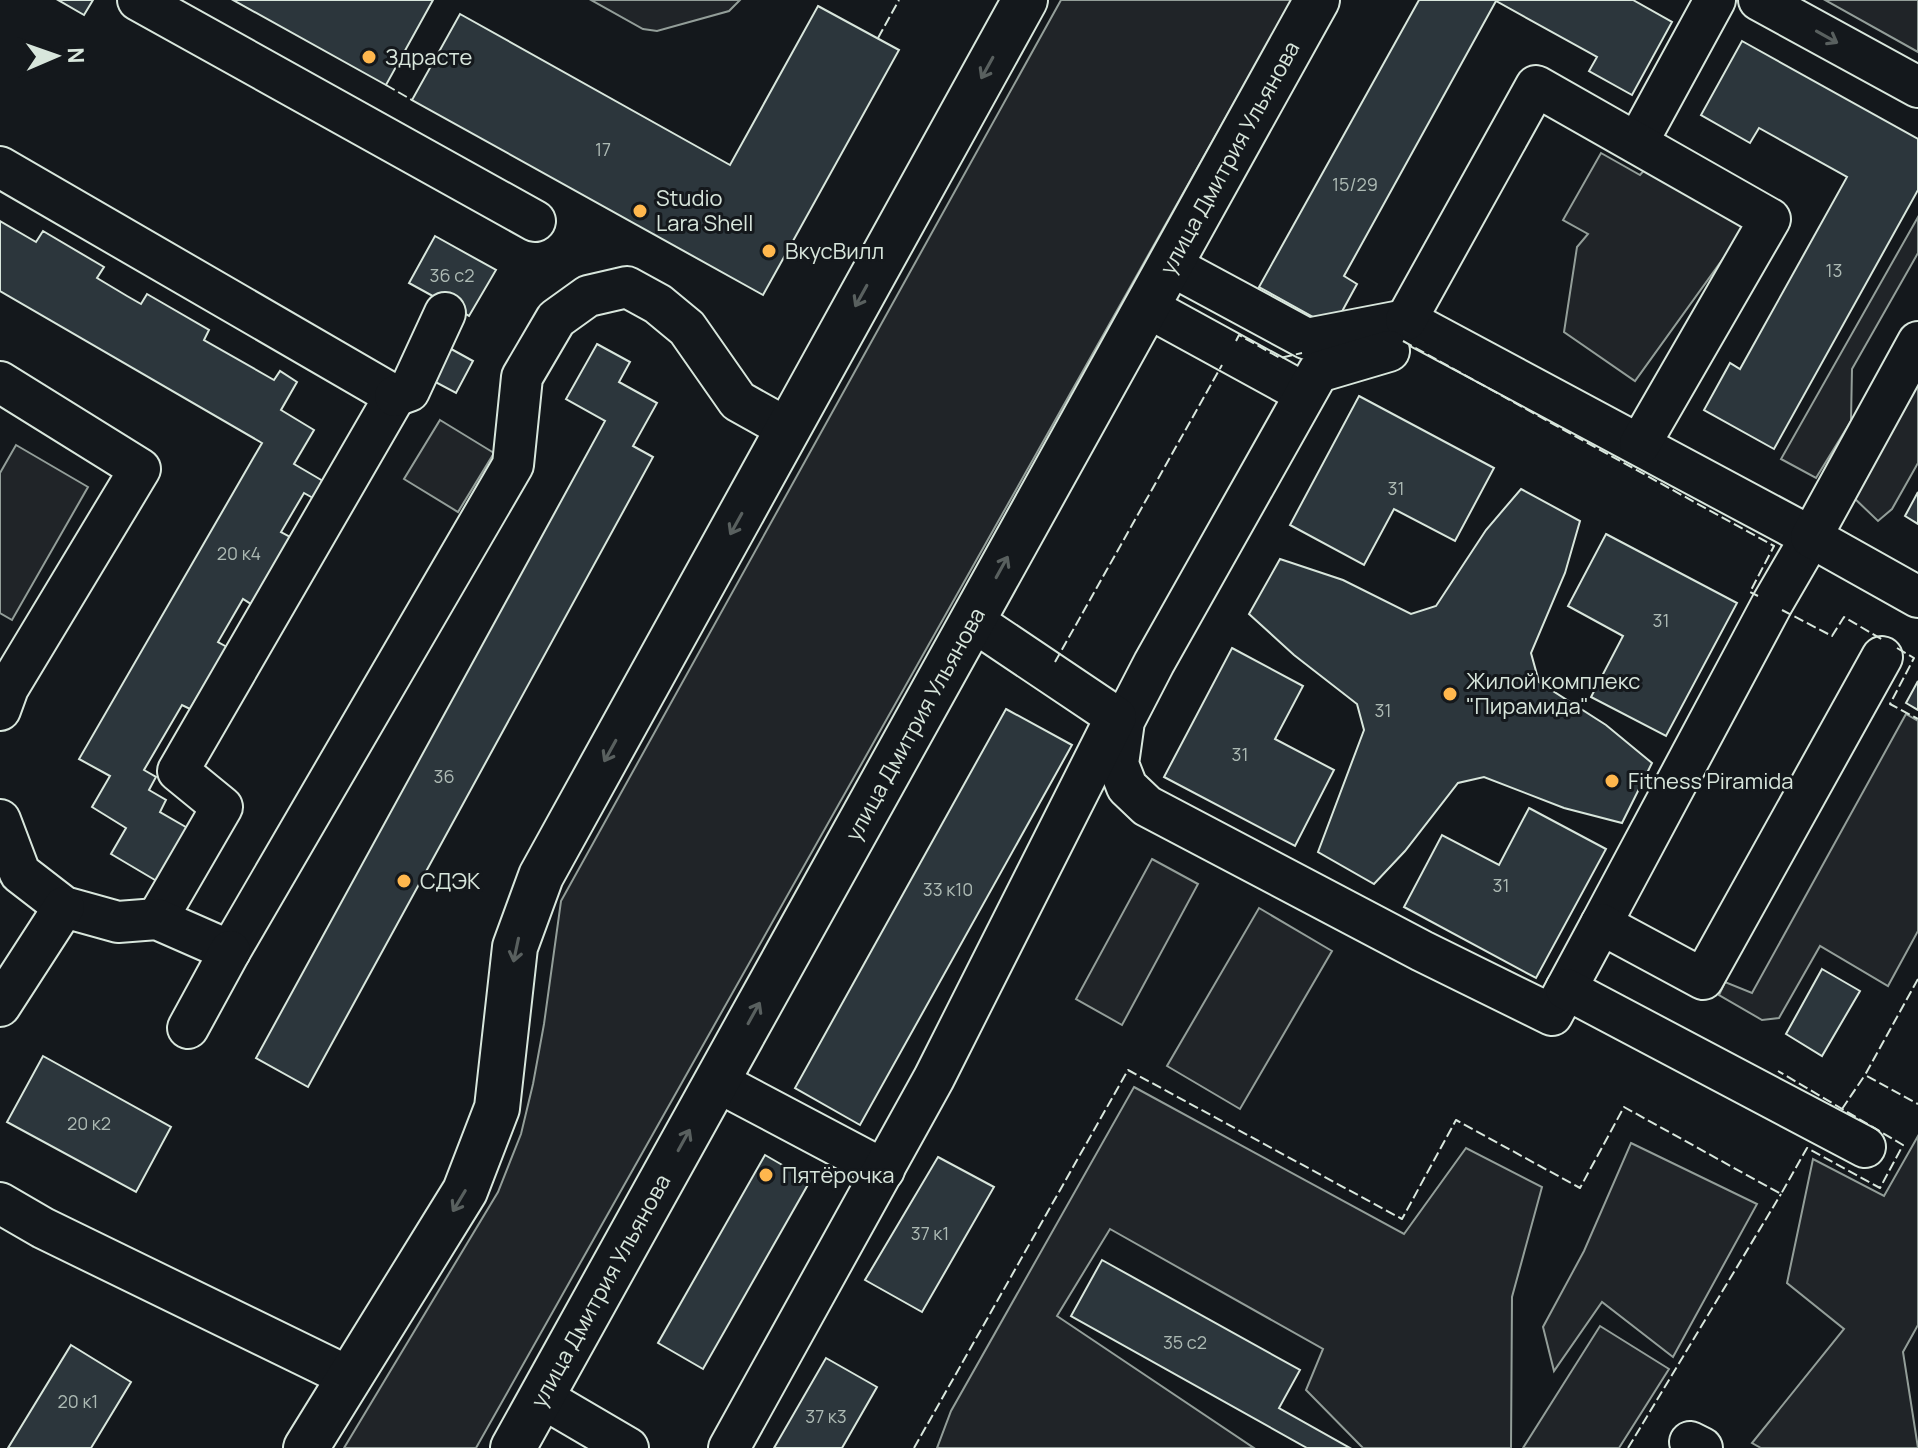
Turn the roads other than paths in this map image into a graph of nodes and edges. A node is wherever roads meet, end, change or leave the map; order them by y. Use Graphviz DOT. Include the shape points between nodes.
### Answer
graph roads {
  1 [pos="138,0"];
  2 [pos="1025,0"];
  3 [pos="1317,0"];
  4 [pos="1715,0"];
  5 [pos="1759,0"];
  6 [pos="1918,87"];
  7 [pos="1637,143"];
  8 [pos="0,167"];
  9 [pos="535,221"];
  10 [pos="1170,265"];
  11 [pos="1147,307"];
  12 [pos="445,313"];
  13 [pos="1398,335"];
  14 [pos="1918,342"];
  15 [pos="0,382"];
  16 [pos="1304,393"];
  17 [pos="395,396"];
  18 [pos="788,429"];
  19 [pos="1640,444"];
  20 [pos="1811,537"];
  21 [pos="1918,597"];
  22 [pos="973,621"];
  23 [pos="1882,657"];
  24 [pos="0,710"];
  25 [pos="0,820"];
  26 [pos="64,907"];
  27 [pos="157,919"];
  28 [pos="1601,924"];
  29 [pos="230,951"];
  30 [pos="1566,989"];
  31 [pos="0,1006"];
  32 [pos="188,1028"];
  33 [pos="716,1081"];
  34 [pos="1865,1147"];
  35 [pos="884,1170"];
  36 [pos="0,1203"];
  37 [pos="351,1378"];
  38 [pos="541,1397"];
  39 [pos="306,1448"];
  40 [pos="513,1448"];
  41 [pos="628,1448"];
  42 [pos="729,1448"];
  1 -- 9 [label="street"];
  2 -- 18 [label="main road, one-way"];
  3 -- 10 [label="main road, улица Дмитрия Ульянова"];
  4 -- 7 [label="street"];
  5 -- 6 [label="street, one-way"];
  7 -- 13 [label="street" via="1536,86"];
  7 -- 19 [label="street" via="1770,219"];
  8 -- 17 [label="street"];
  10 -- 11 [label="main road, улица Дмитрия Ульянова"];
  10 -- 13 [label="street" via="1307,339"];
  11 -- 16 [label="street"];
  22 -- 11 [label="main road, улица Дмитрия Ульянова, one-way"];
  12 -- 17 [label="street" via="409,391"];
  13 -- 16 [label="street" via="1318,372"];
  13 -- 19 [label="street"];
  14 -- 20 [label="street"];
  15 -- 24 [label="street" via="140,469 8,688"];
  16 -- 30 [label="street" via="1124,721 1118,764 1127,787 1160,814 1552,1015"];
  17 -- 27 [label="street" via="178,771 222,807"];
  18 -- 29 [label="street" via="738,401 687,328 627,287 588,296 556,319 522,377 513,465"];
  18 -- 37 [label="main road, one-way" via="541,876 515,947 497,1108 465,1191"];
  19 -- 20 [label="street"];
  20 -- 21 [label="street"];
  20 -- 28 [label="street"];
  33 -- 22 [label="main road, улица Дмитрия Ульянова, one-way"];
  22 -- 35 [label="street" via="1116,717"];
  23 -- 28 [label="street" via="1703,979"];
  25 -- 26 [label="street" via="20,873"];
  26 -- 27 [label="street" via="118,922"];
  26 -- 31 [label="street"];
  27 -- 29 [label="street"];
  28 -- 30 [label="street"];
  29 -- 32 [label="street"];
  30 -- 34 [label="street"];
  33 -- 35 [label="street"];
  38 -- 33 [label="main road, улица Дмитрия Ульянова, one-way"];
  35 -- 42 [label="street"];
  36 -- 37 [label="street"];
  37 -- 39 [label="main road"];
  38 -- 40 [label="main road, улица Дмитрия Ульянова"];
  38 -- 41 [label="street"];
}
